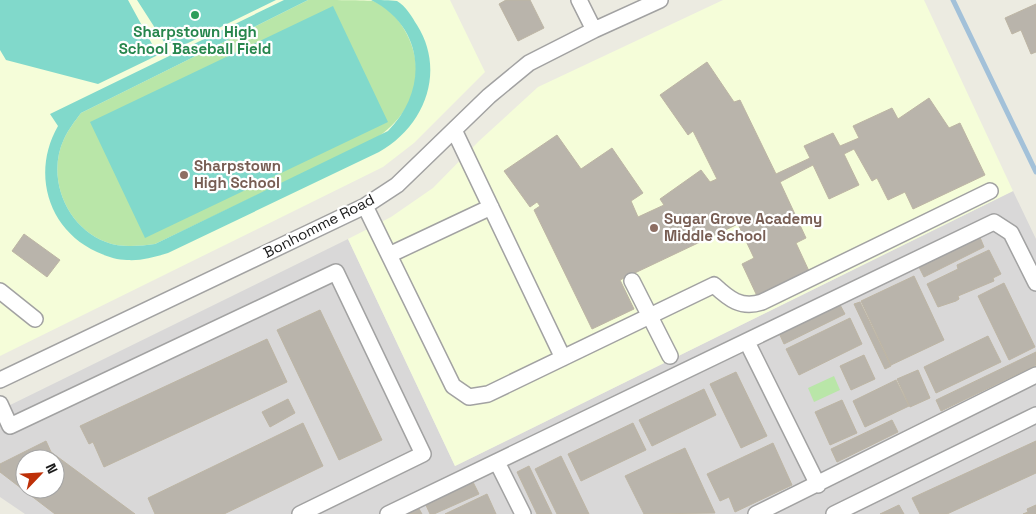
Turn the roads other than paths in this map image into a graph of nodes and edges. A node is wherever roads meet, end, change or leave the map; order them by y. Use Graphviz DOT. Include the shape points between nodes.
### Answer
graph roads {
  1 [pos="579,0"];
  2 [pos="660,0"];
  3 [pos="594,30"];
  4 [pos="454,130"];
  5 [pos="990,191"];
  6 [pos="365,206"];
  7 [pos="491,207"];
  8 [pos="389,255"];
  9 [pos="632,282"];
  10 [pos="1036,283"];
  11 [pos="0,291"];
  12 [pos="650,316"];
  13 [pos="36,319"];
  14 [pos="747,342"];
  15 [pos="670,356"];
  16 [pos="563,358"];
  17 [pos="1036,375"];
  18 [pos="0,380"];
  19 [pos="0,404"];
  20 [pos="1036,415"];
  21 [pos="498,462"];
  22 [pos="818,485"];
  23 [pos="300,514"];
  24 [pos="388,514"];
  25 [pos="523,514"];
  26 [pos="756,514"];
  27 [pos="834,514"];
  1 -- 3 [label="street"];
  2 -- 3 [label="street, Bonhomme Road"];
  3 -- 4 [label="street, Bonhomme Road" via="529,63"];
  4 -- 6 [label="street, Bonhomme Road" via="397,185"];
  4 -- 7 [label="street"];
  5 -- 12 [label="street" via="762,302 751,306 738,303 727,298 714,285"];
  6 -- 8 [label="street"];
  6 -- 18 [label="street, Bonhomme Road"];
  7 -- 8 [label="street"];
  7 -- 16 [label="street"];
  8 -- 16 [label="street" via="453,386 460,392 469,397 488,394"];
  9 -- 12 [label="street"];
  10 -- 14 [label="street" via="1012,234 994,222"];
  11 -- 13 [label="street"];
  12 -- 15 [label="street"];
  12 -- 16 [label="street"];
  14 -- 21 [label="street"];
  14 -- 22 [label="street"];
  17 -- 22 [label="street"];
  19 -- 23 [label="street" via="10,426 336,272 423,454"];
  20 -- 27 [label="street"];
  21 -- 24 [label="street"];
  21 -- 25 [label="street"];
  22 -- 26 [label="street"];
}
